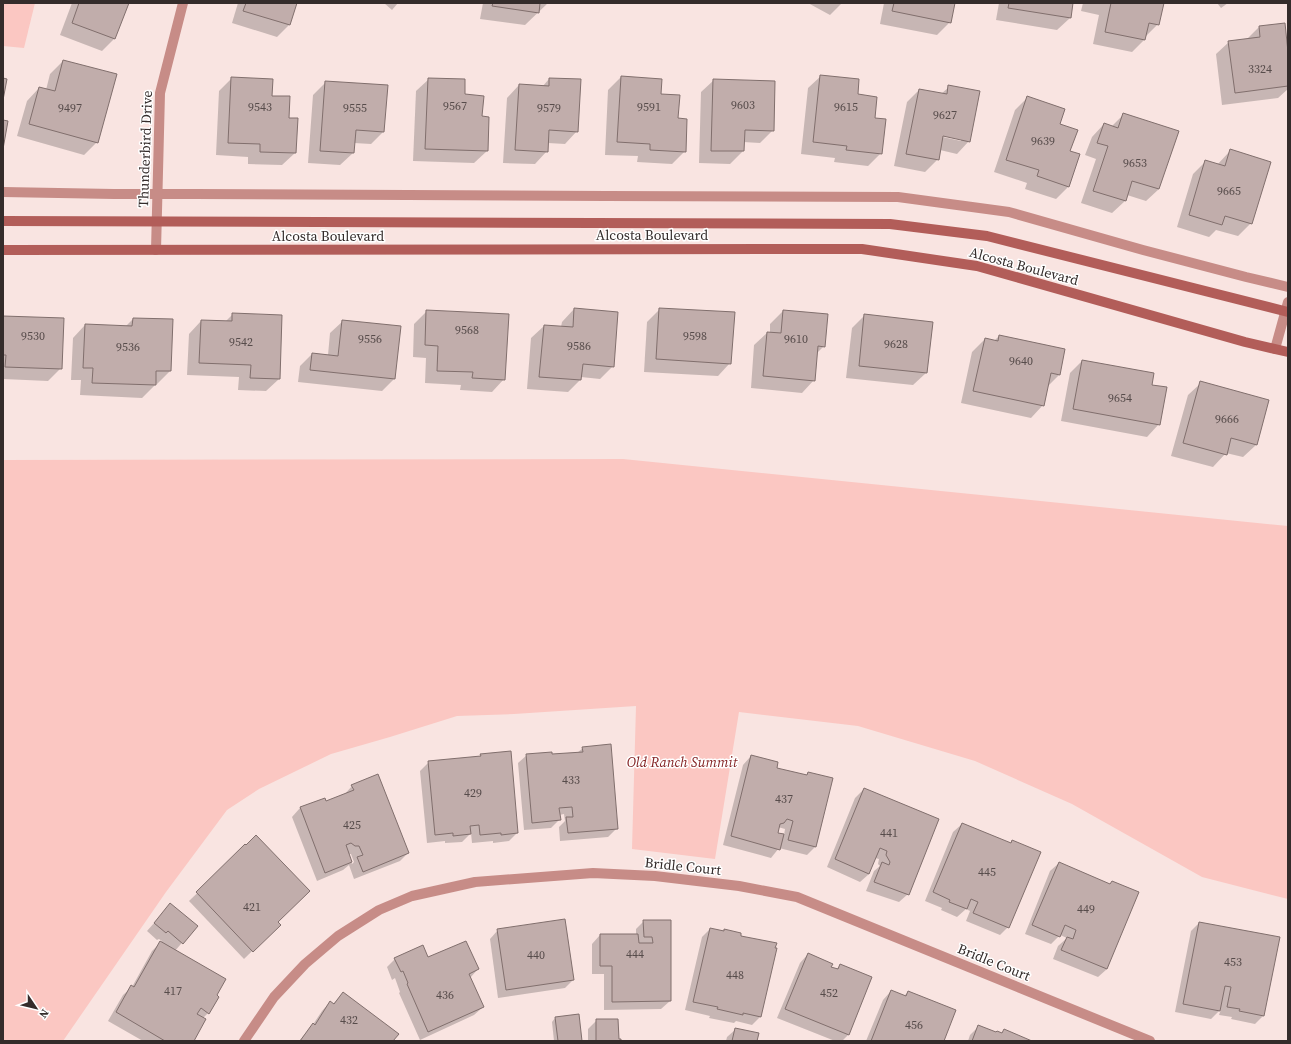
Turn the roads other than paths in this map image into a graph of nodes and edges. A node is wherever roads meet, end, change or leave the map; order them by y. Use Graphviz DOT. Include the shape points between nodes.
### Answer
graph roads {
  1 [pos="183,3"];
  2 [pos="3,192"];
  3 [pos="158,194"];
  4 [pos="3,221"];
  5 [pos="156,222"];
  6 [pos="3,250"];
  7 [pos="156,250"];
  8 [pos="1288,287"];
  9 [pos="1287,308"];
  10 [pos="1275,349"];
  11 [pos="1288,352"];
  12 [pos="244,1041"];
  13 [pos="1150,1041"];
  1 -- 3 [label="street, Thunderbird Drive" via="160,94"];
  2 -- 3 [label="street"];
  3 -- 5 [label="street, Thunderbird Drive"];
  3 -- 8 [label="street" via="898,197 1009,212 1150,252"];
  4 -- 5 [label="main road, Alcosta Boulevard"];
  5 -- 7 [label="street, Thunderbird Drive"];
  5 -- 9 [label="main road, Alcosta Boulevard" via="890,224 987,236"];
  6 -- 7 [label="main road, Alcosta Boulevard"];
  7 -- 10 [label="main road, Alcosta Boulevard" via="862,249 977,266"];
  9 -- 10 [label="street"];
  10 -- 11 [label="main road, Alcosta Boulevard"];
  12 -- 13 [label="street, Bridle Court" via="274,997 305,964 338,936 379,910 412,896 475,882 593,873 655,876 739,886 797,897"];
}
